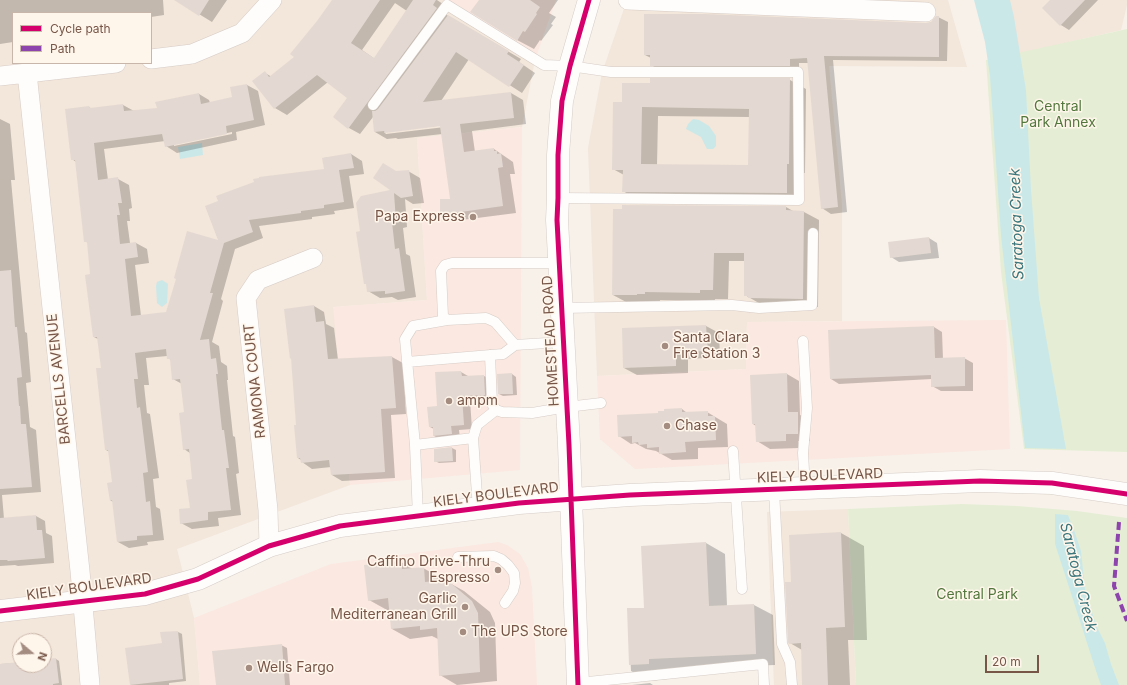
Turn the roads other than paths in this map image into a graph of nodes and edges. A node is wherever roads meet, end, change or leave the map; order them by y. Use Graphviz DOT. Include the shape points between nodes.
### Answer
graph roads {
  1 [pos="272,0"];
  2 [pos="589,0"];
  3 [pos="628,0"];
  4 [pos="926,12"];
  5 [pos="152,59"];
  6 [pos="107,64"];
  7 [pos="570,66"];
  8 [pos="27,73"];
  9 [pos="0,76"];
  10 [pos="373,105"];
  11 [pos="558,198"];
  12 [pos="813,233"];
  13 [pos="313,258"];
  14 [pos="560,263"];
  15 [pos="562,308"];
  16 [pos="447,320"];
  17 [pos="802,341"];
  18 [pos="563,342"];
  19 [pos="515,345"];
  20 [pos="490,355"];
  21 [pos="407,362"];
  22 [pos="602,404"];
  23 [pos="567,407"];
  24 [pos="496,410"];
  25 [pos="473,438"];
  26 [pos="415,444"];
  27 [pos="733,450"];
  28 [pos="805,488"];
  29 [pos="774,490"];
  30 [pos="736,491"];
  31 [pos="1127,494"];
  32 [pos="571,499"];
  33 [pos="478,509"];
  34 [pos="418,517"];
  35 [pos="269,546"];
  36 [pos="458,557"];
  37 [pos="742,589"];
  38 [pos="82,602"];
  39 [pos="505,603"];
  40 [pos="0,611"];
  41 [pos="578,684"];
  42 [pos="90,685"];
  43 [pos="764,685"];
  44 [pos="792,685"];
  1 -- 5 [label="street" via="242,32 192,54"];
  2 -- 7 [label="main road, HOMESTEAD ROAD"];
  3 -- 4 [label="street"];
  6 -- 8 [label="street"];
  7 -- 10 [label="lane" via="544,65 447,5"];
  7 -- 11 [label="main road, HOMESTEAD ROAD" via="562,102"];
  7 -- 11 [label="lane" via="611,72 798,72 800,200"];
  8 -- 9 [label="street"];
  8 -- 38 [label="street, BARCELLS AVENUE"];
  11 -- 14 [label="main road, HOMESTEAD ROAD"];
  12 -- 15 [label="lane" via="812,306"];
  13 -- 35 [label="street, RAMONA COURT" via="258,280 246,298 268,510"];
  14 -- 15 [label="main road, HOMESTEAD ROAD"];
  14 -- 16 [label="lane" via="445,265 441,271 443,316"];
  15 -- 18 [label="main road, HOMESTEAD ROAD"];
  16 -- 19 [label="lane" via="486,318 495,322"];
  16 -- 21 [label="lane" via="413,326 406,339"];
  17 -- 28 [label="lane" via="807,408 802,453"];
  18 -- 19 [label="lane"];
  18 -- 23 [label="main road, HOMESTEAD ROAD"];
  19 -- 20 [label="lane" via="503,354"];
  20 -- 21 [label="lane"];
  20 -- 24 [label="lane" via="492,404"];
  21 -- 26 [label="lane"];
  22 -- 23 [label="lane"];
  23 -- 24 [label="lane" via="532,413"];
  23 -- 32 [label="main road, HOMESTEAD ROAD"];
  24 -- 25 [label="lane" via="477,425"];
  25 -- 26 [label="lane"];
  25 -- 33 [label="lane"];
  26 -- 34 [label="lane"];
  27 -- 30 [label="lane"];
  28 -- 29 [label="main road, KIELY BOULEVARD"];
  28 -- 31 [label="main road, KIELY BOULEVARD" via="980,481 1052,483"];
  29 -- 30 [label="main road, KIELY BOULEVARD"];
  29 -- 44 [label="lane" via="782,644 790,662"];
  30 -- 32 [label="main road, KIELY BOULEVARD"];
  30 -- 37 [label="lane"];
  32 -- 33 [label="main road, KIELY BOULEVARD"];
  32 -- 41 [label="main road, HOMESTEAD ROAD"];
  33 -- 34 [label="main road, KIELY BOULEVARD"];
  34 -- 35 [label="main road, KIELY BOULEVARD" via="340,526"];
  35 -- 38 [label="main road, KIELY BOULEVARD" via="198,579 145,594"];
  36 -- 39 [label="lane" via="494,556 508,565 514,573 515,583 513,592"];
  38 -- 40 [label="main road, KIELY BOULEVARD"];
  38 -- 42 [label="street, BARCELLS AVENUE"];
  41 -- 43 [label="lane" via="763,664"];
}
